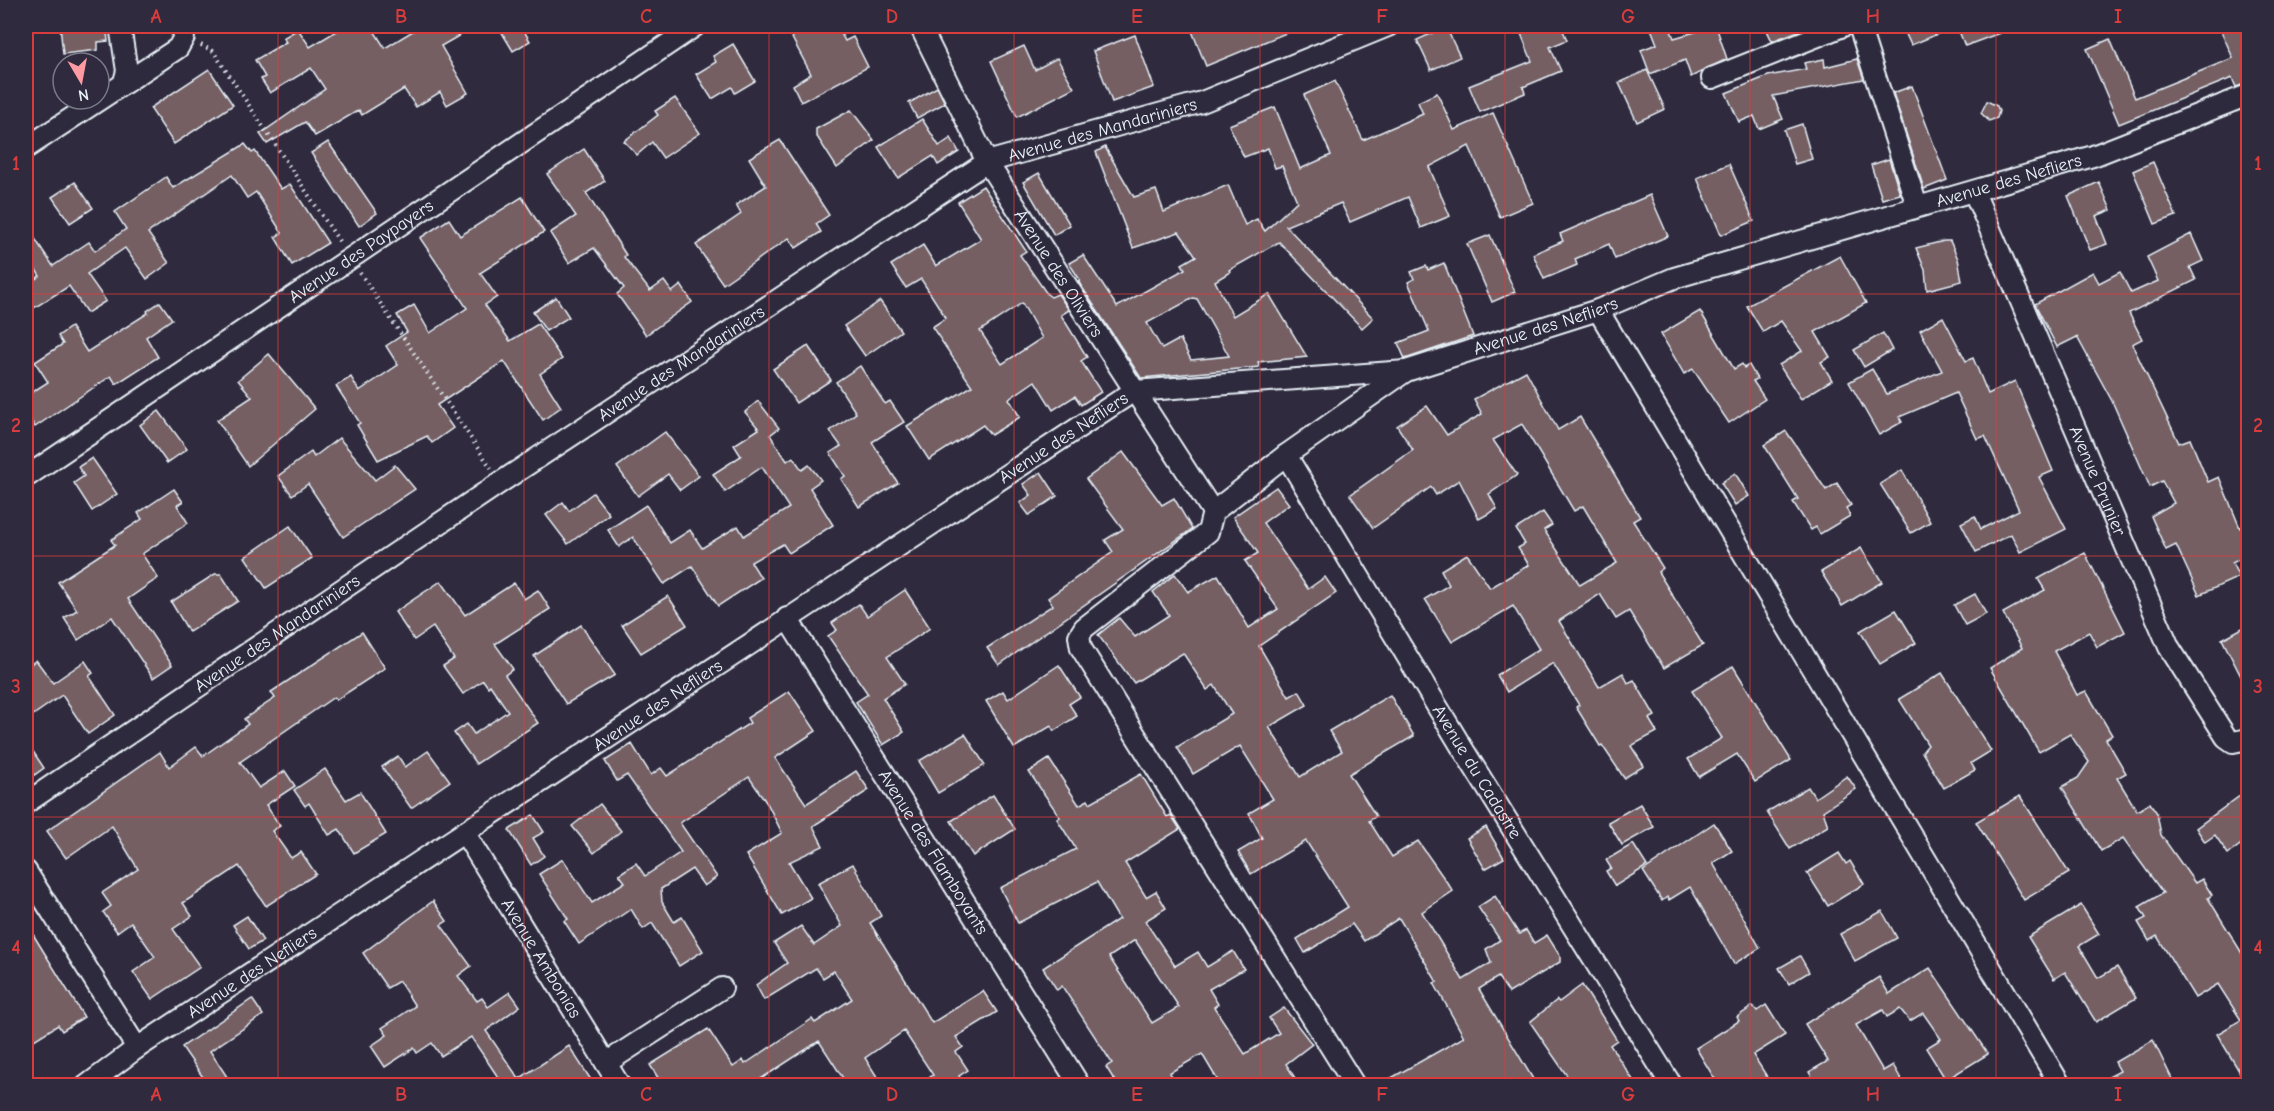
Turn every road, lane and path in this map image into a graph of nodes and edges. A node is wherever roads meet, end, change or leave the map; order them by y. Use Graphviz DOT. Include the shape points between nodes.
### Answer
graph roads {
  1 [pos="120,26"];
  2 [pos="183,26"];
  3 [pos="695,26"];
  4 [pos="920,26"];
  5 [pos="1388,26"];
  6 [pos="1843,26"];
  7 [pos="1859,26"];
  8 [pos="1712,78"];
  9 [pos="124,82"];
  10 [pos="2248,95"];
  11 [pos="26,148"];
  12 [pos="987,162"];
  13 [pos="1974,192"];
  14 [pos="1917,206"];
  15 [pos="1598,310"];
  16 [pos="1406,371"];
  17 [pos="1134,391"];
  18 [pos="1286,455"];
  19 [pos="26,477"];
  20 [pos="1213,512"];
  21 [pos="787,618"];
  22 [pos="2248,739"];
  23 [pos="26,803"];
  24 [pos="464,832"];
  25 [pos="26,871"];
  26 [pos="722,988"];
  27 [pos="137,1048"];
  28 [pos="606,1064"];
  29 [pos="86,1086"];
  30 [pos="620,1086"];
  31 [pos="1080,1086"];
  32 [pos="1355,1086"];
  33 [pos="1672,1086"];
  34 [pos="2061,1086"];
  1 -- 9 [label="street" via="127,71"];
  2 -- 9 [label="street" via="184,37 178,48"];
  3 -- 19 [label="street, Avenue des Paypayers"];
  4 -- 12 [label="street, Avenue des Oliviers"];
  5 -- 12 [label="street, Avenue des Mandariniers" via="1202,102"];
  6 -- 8 [label="street"];
  7 -- 14 [label="street"];
  9 -- 11 [label="street"];
  10 -- 13 [label="street, Avenue des Nefliers" via="2093,156"];
  12 -- 17 [label="street, Avenue des Oliviers"];
  12 -- 23 [label="street, Avenue des Mandariniers" via="501,482"];
  13 -- 14 [label="street, Avenue des Nefliers"];
  13 -- 22 [label="street, Avenue Prunier" via="2169,648 2226,737 2233,742"];
  14 -- 15 [label="street, Avenue des Nefliers" via="1674,278"];
  15 -- 16 [label="street, Avenue des Nefliers"];
  15 -- 34 [label="street"];
  16 -- 17 [label="street, Avenue des Nefliers"];
  16 -- 18 [label="street"];
  17 -- 20 [label="street, Avenue des Oliviers"];
  17 -- 21 [label="street, Avenue des Nefliers"];
  18 -- 20 [label="street"];
  18 -- 33 [label="street, Avenue du Cadastre" via="1461,747"];
  20 -- 32 [label="street" via="1208,532 1084,628 1079,640"];
  21 -- 24 [label="street, Avenue des Nefliers"];
  21 -- 31 [label="street, Avenue des Flamboyants"];
  24 -- 27 [label="street, Avenue des Nefliers"];
  24 -- 28 [label="street, Avenue Ambonias"];
  25 -- 27 [label="street"];
  26 -- 28 [label="street"];
  27 -- 29 [label="street, Avenue des Nefliers"];
  28 -- 30 [label="street, Avenue Ambonias"];
}
